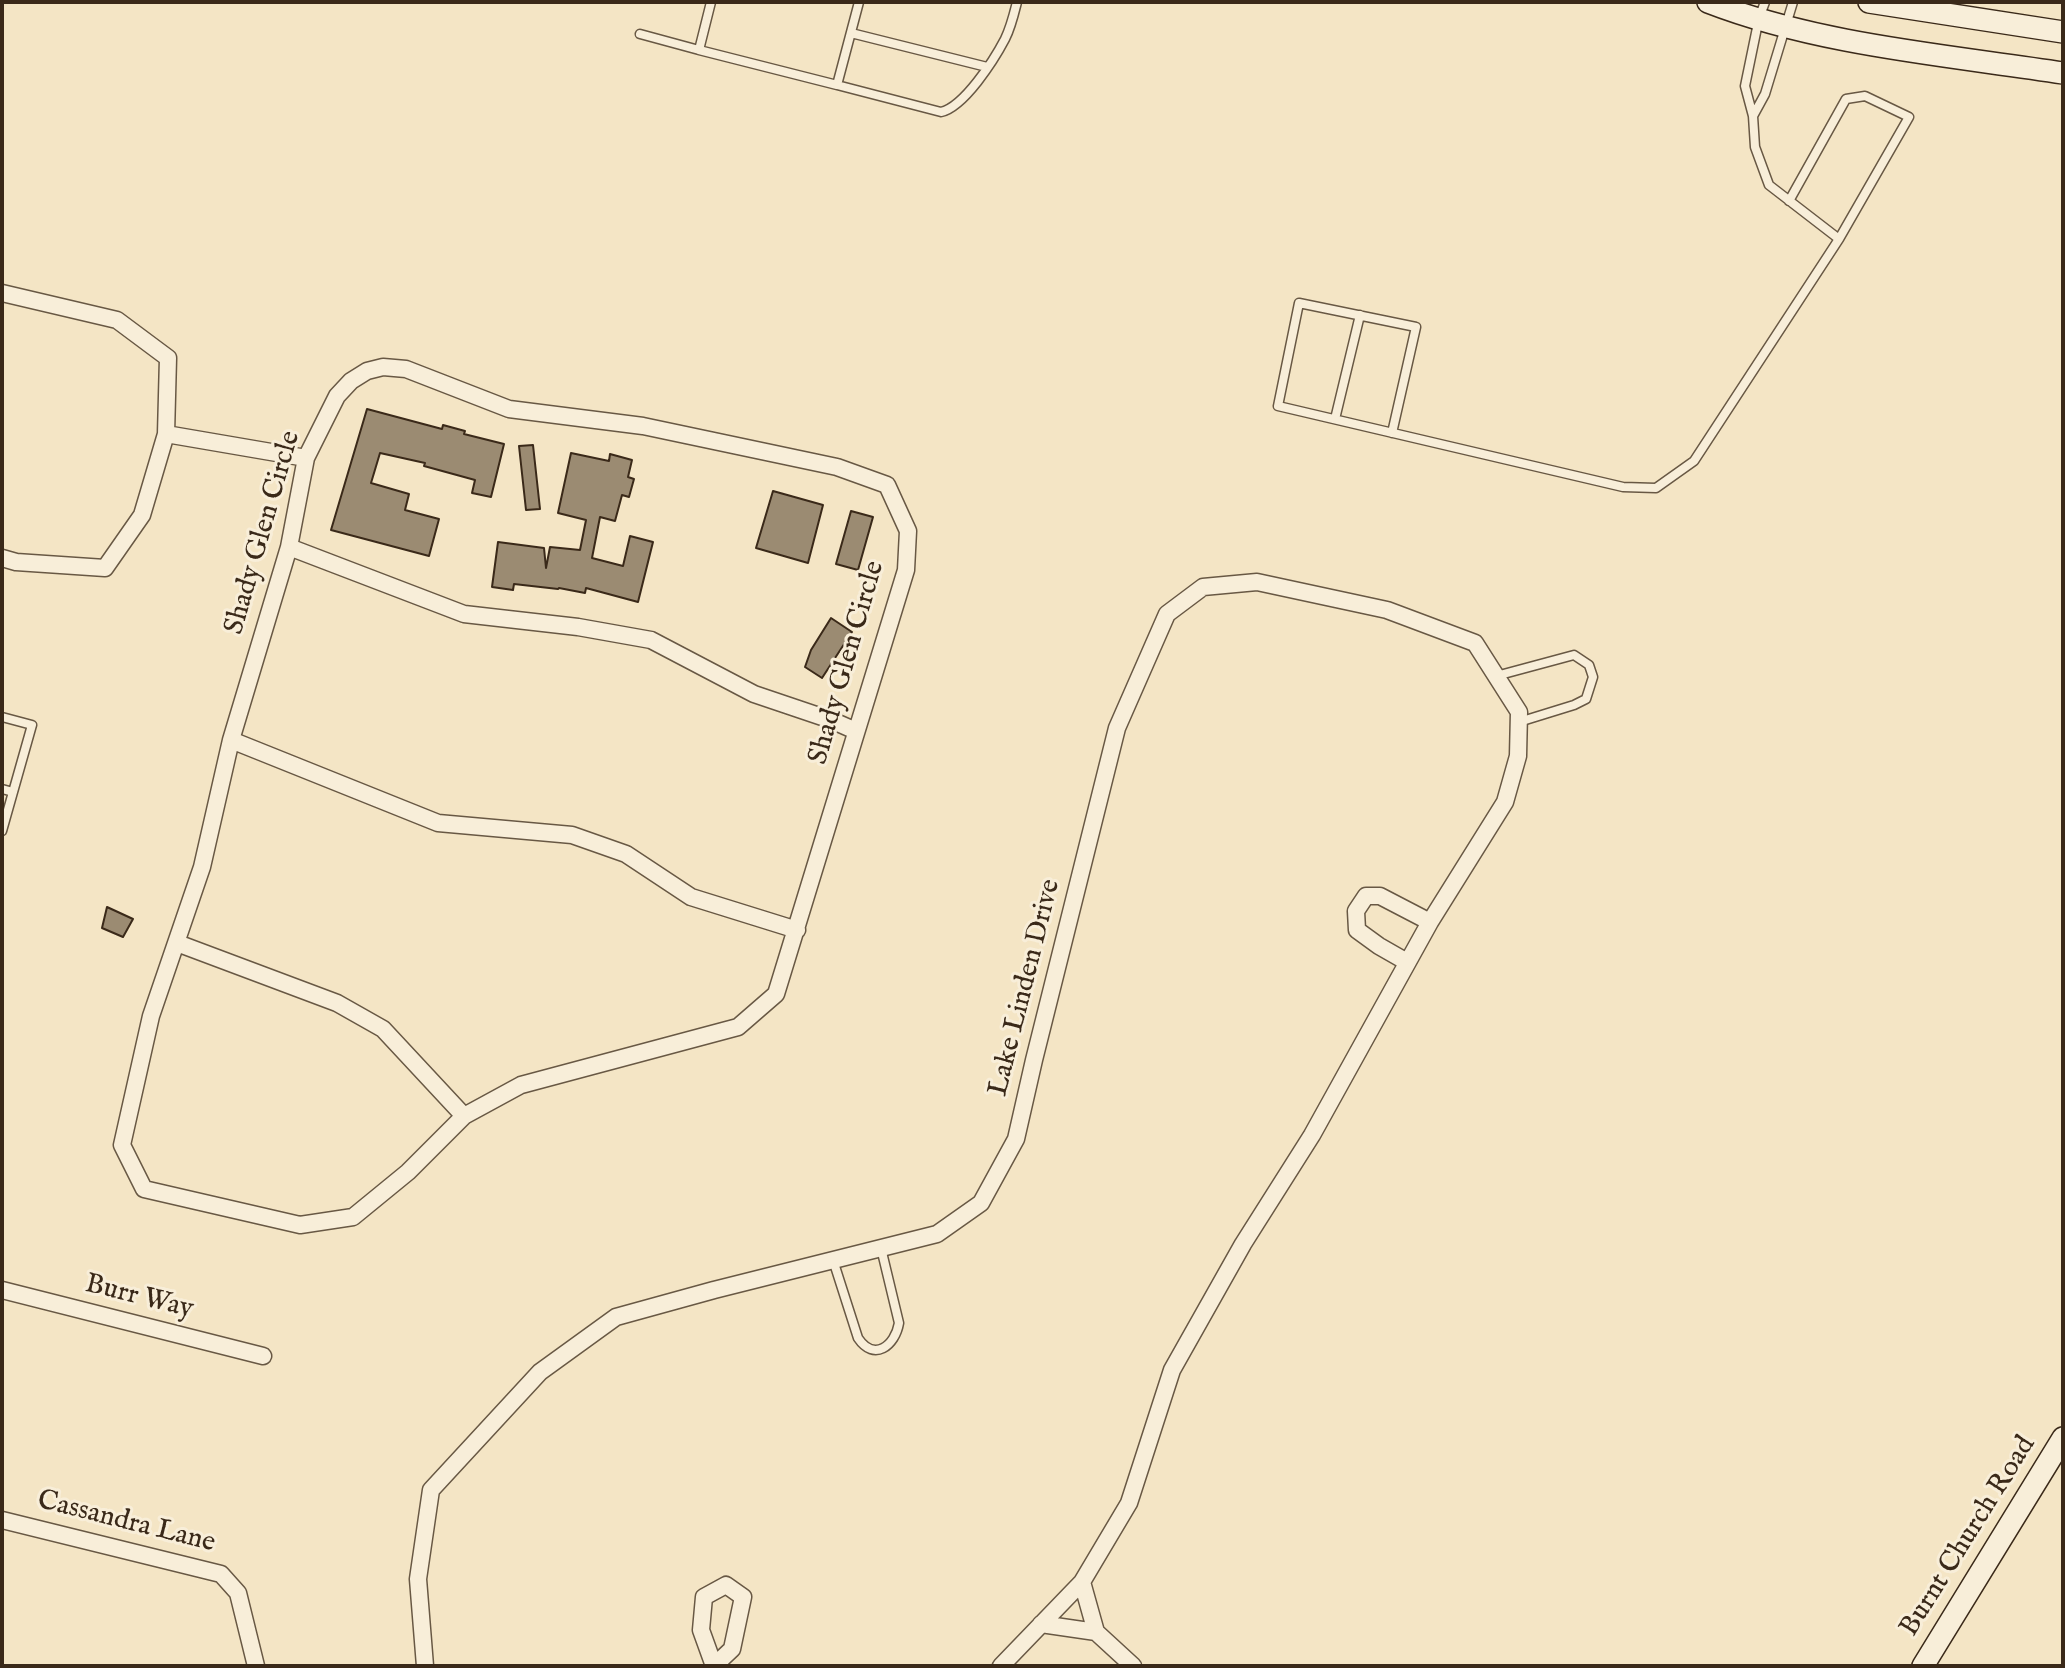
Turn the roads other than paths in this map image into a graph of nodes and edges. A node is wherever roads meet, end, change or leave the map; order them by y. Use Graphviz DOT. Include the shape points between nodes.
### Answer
graph roads {
  1 [pos="711,2"];
  2 [pos="859,2"];
  3 [pos="1017,2"];
  4 [pos="1708,2"];
  5 [pos="1793,2"];
  6 [pos="1869,2"];
  7 [pos="1762,10"];
  8 [pos="1786,25"];
  9 [pos="2063,32"];
  10 [pos="851,33"];
  11 [pos="640,34"];
  12 [pos="699,50"];
  13 [pos="986,67"];
  14 [pos="2063,72"];
  15 [pos="837,85"];
  16 [pos="1753,116"];
  17 [pos="1789,201"];
  18 [pos="1839,239"];
  19 [pos="2,293"];
  20 [pos="1360,316"];
  21 [pos="1335,419"];
  22 [pos="1392,433"];
  23 [pos="166,434"];
  24 [pos="306,458"];
  25 [pos="289,547"];
  26 [pos="2,558"];
  27 [pos="1496,676"];
  28 [pos="2,717"];
  29 [pos="1518,722"];
  30 [pos="856,732"];
  31 [pos="231,740"];
  32 [pos="2,789"];
  33 [pos="13,792"];
  34 [pos="2,831"];
  35 [pos="1430,922"];
  36 [pos="797,930"];
  37 [pos="177,943"];
  38 [pos="1407,962"];
  39 [pos="464,1116"];
  40 [pos="881,1248"];
  41 [pos="833,1260"];
  42 [pos="2,1290"];
  43 [pos="263,1356"];
  44 [pos="2063,1438"];
  45 [pos="2,1520"];
  46 [pos="1082,1582"];
  47 [pos="1041,1624"];
  48 [pos="1096,1632"];
  49 [pos="256,1666"];
  50 [pos="425,1666"];
  51 [pos="1001,1666"];
  52 [pos="1133,1666"];
  53 [pos="1923,1666"];
  1 -- 12 [label="lane"];
  2 -- 10 [label="lane"];
  3 -- 13 [label="lane" via="1005,40"];
  4 -- 7 [label="main road"];
  5 -- 8 [label="lane"];
  6 -- 9 [label="main road"];
  7 -- 8 [label="main road"];
  7 -- 16 [label="lane" via="1745,86"];
  8 -- 14 [label="main road" via="1832,37"];
  8 -- 16 [label="lane" via="1765,94"];
  10 -- 13 [label="lane"];
  10 -- 15 [label="lane"];
  11 -- 12 [label="lane"];
  12 -- 15 [label="lane"];
  13 -- 15 [label="lane" via="958,105 941,112"];
  16 -- 17 [label="lane" via="1755,147 1769,185"];
  17 -- 18 [label="lane"];
  17 -- 18 [label="lane" via="1846,99 1865,96 1909,117"];
  18 -- 22 [label="lane" via="1694,461 1656,488 1623,487"];
  19 -- 23 [label="street" via="117,320 168,358"];
  20 -- 21 [label="lane"];
  20 -- 21 [label="lane" via="1299,303 1278,405"];
  20 -- 22 [label="lane" via="1416,327"];
  21 -- 22 [label="lane"];
  23 -- 24 [label="street"];
  23 -- 26 [label="street" via="142,515 105,568"];
  24 -- 25 [label="street, Shady Glen Circle"];
  24 -- 30 [label="street, Shady Glen Circle" via="337,396 351,381 383,367 406,369 509,409 643,426 837,467 887,485 908,531 906,570"];
  25 -- 30 [label="street" via="464,614 651,640 754,694"];
  25 -- 31 [label="street, Shady Glen Circle"];
  27 -- 29 [label="street, Lake Linden Drive" via="1518,712"];
  27 -- 29 [label="lane" via="1574,656 1589,665 1593,677 1586,699"];
  27 -- 40 [label="street, Lake Linden Drive" via="1475,643 1387,610 1257,582 1203,587 1167,614 1118,729 1016,1139 981,1203 937,1234"];
  28 -- 33 [label="lane" via="32,725"];
  29 -- 35 [label="street, Lake Linden Drive" via="1518,756 1505,802"];
  30 -- 36 [label="street, Shady Glen Circle"];
  31 -- 36 [label="street" via="438,823 572,835 626,854 691,897"];
  31 -- 37 [label="street, Shady Glen Circle" via="202,867"];
  32 -- 33 [label="lane"];
  33 -- 34 [label="lane"];
  35 -- 38 [label="street, Lake Linden Drive"];
  35 -- 38 [label="street" via="1380,896 1366,896 1356,911 1357,930"];
  36 -- 39 [label="street, Shady Glen Circle" via="776,994 738,1027 522,1085"];
  37 -- 39 [label="street" via="337,1003 383,1029"];
  37 -- 39 [label="street, Shady Glen Circle" via="151,1016 122,1145 144,1189 300,1225 353,1217 408,1172"];
  38 -- 46 [label="street, Lake Linden Drive" via="1312,1135 1172,1370 1129,1503"];
  40 -- 41 [label="street, Lake Linden Drive"];
  40 -- 41 [label="lane" via="899,1324 897,1334 883,1350 872,1349 858,1338"];
  41 -- 50 [label="street, Lake Linden Drive" via="616,1317 540,1372 431,1490 418,1578"];
  42 -- 43 [label="street, Burr Way"];
  44 -- 53 [label="main road, Burnt Church Road"];
  45 -- 49 [label="street, Cassandra Lane" via="222,1574 238,1593"];
  46 -- 47 [label="street, Lake Linden Drive"];
  46 -- 48 [label="street"];
  47 -- 48 [label="street"];
  47 -- 51 [label="street, Lake Linden Drive"];
  48 -- 52 [label="street"];
}
